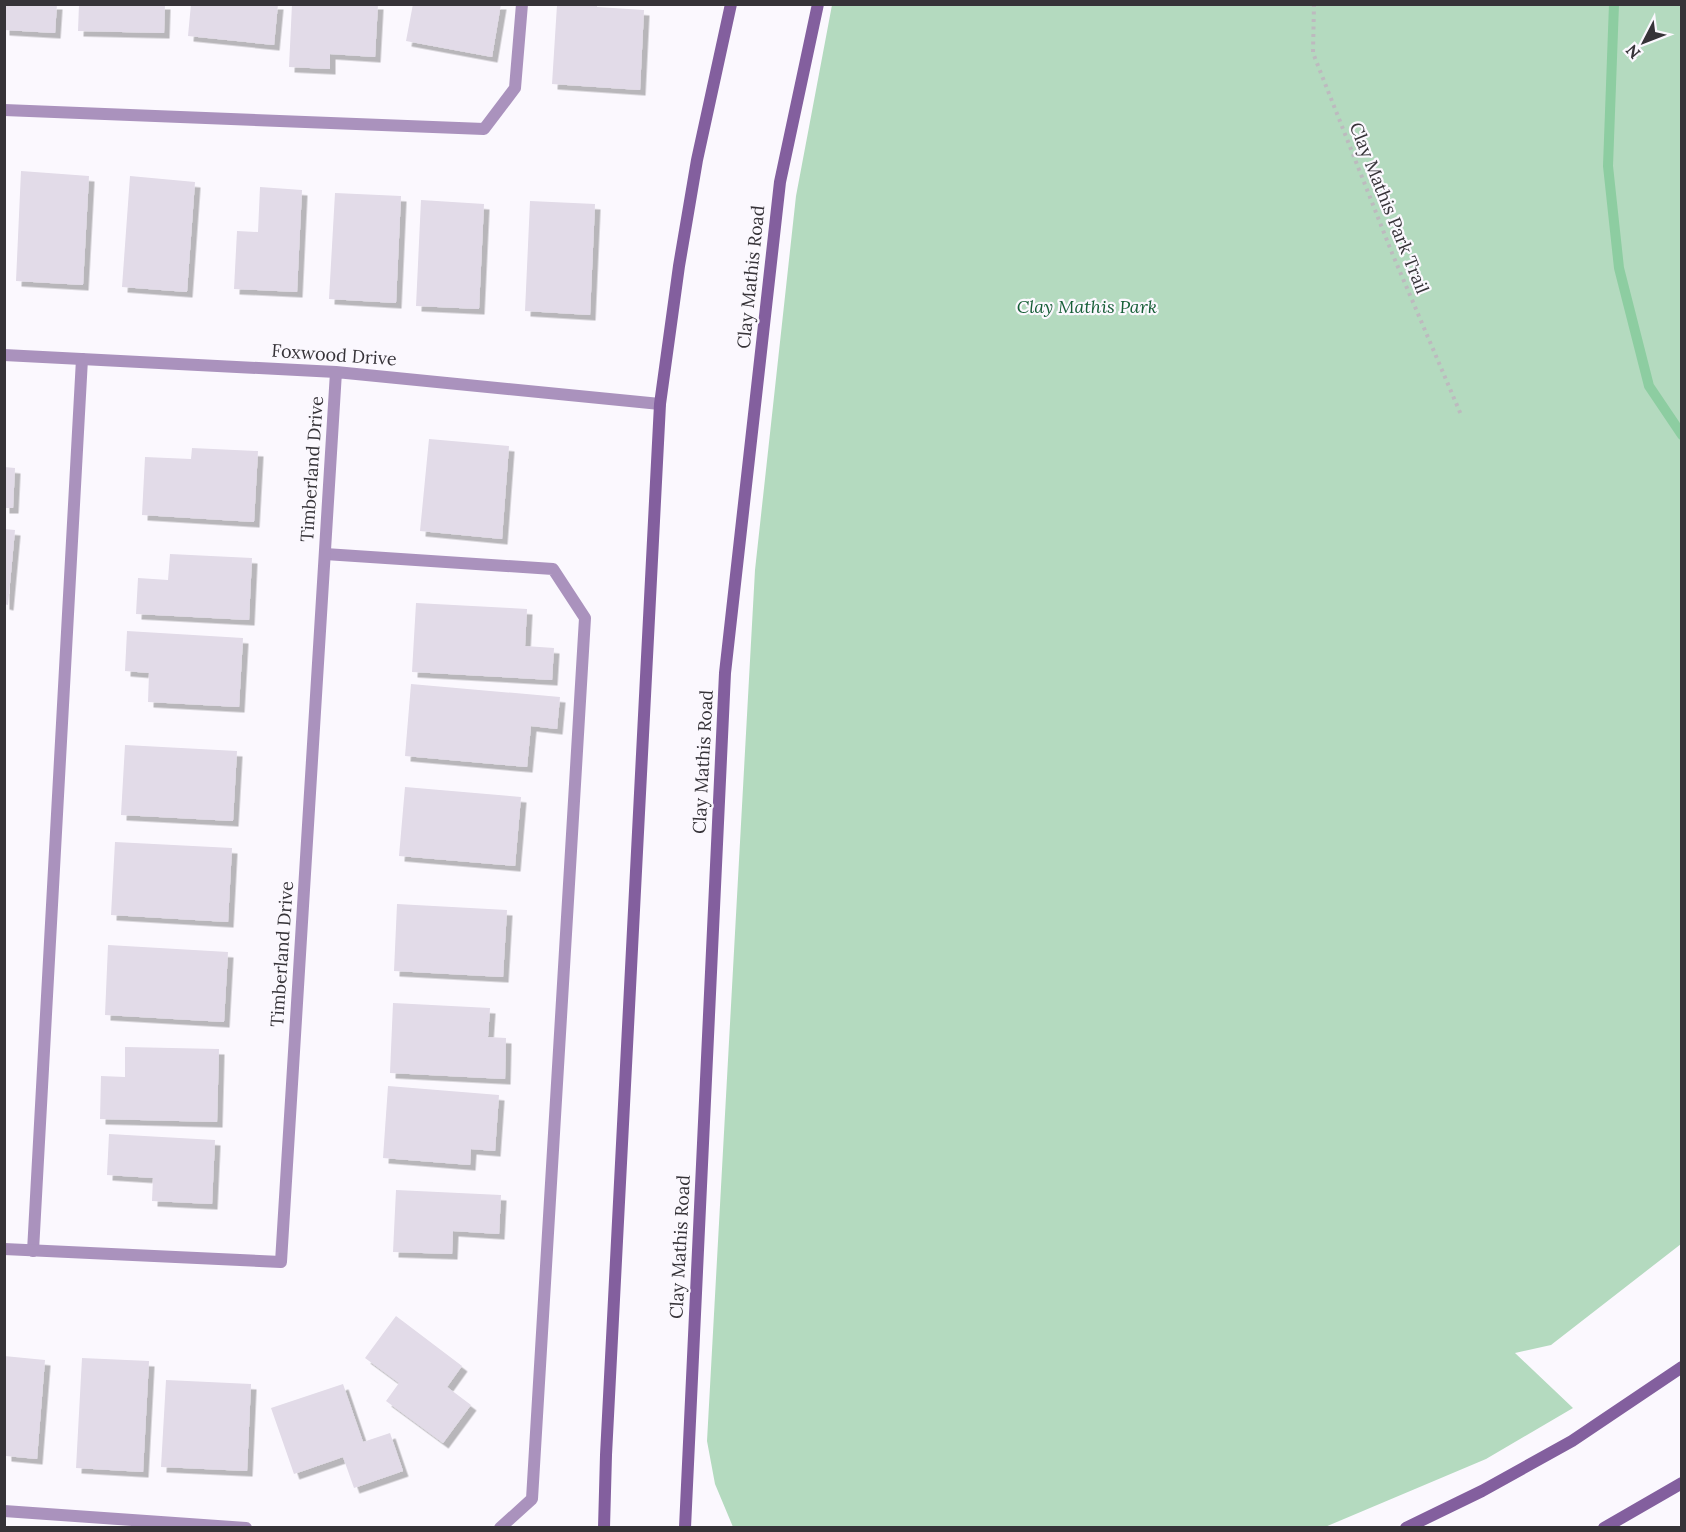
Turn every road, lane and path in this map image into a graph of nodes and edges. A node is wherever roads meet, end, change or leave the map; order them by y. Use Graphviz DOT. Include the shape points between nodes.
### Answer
graph roads {
  1 [pos="522,4"];
  2 [pos="731,4"];
  3 [pos="818,4"];
  4 [pos="1314,4"];
  5 [pos="4,110"];
  6 [pos="4,355"];
  7 [pos="82,359"];
  8 [pos="336,372"];
  9 [pos="660,404"];
  10 [pos="1462,417"];
  11 [pos="325,554"];
  12 [pos="4,1249"];
  13 [pos="33,1251"];
  14 [pos="1682,1368"];
  15 [pos="1682,1483"];
  16 [pos="4,1511"];
  17 [pos="246,1527"];
  18 [pos="500,1527"];
  19 [pos="604,1527"];
  20 [pos="685,1527"];
  21 [pos="1406,1527"];
  22 [pos="1604,1527"];
  1 -- 5 [label="street" via="515,88 484,129"];
  2 -- 9 [label="main road" via="693,184"];
  3 -- 20 [label="main road, Clay Mathis Road" via="780,182 725,673"];
  4 -- 10 [label="path, Clay Mathis Park Trail" via="1313,53"];
  6 -- 7 [label="street, Foxwood Drive"];
  7 -- 8 [label="street, Foxwood Drive"];
  7 -- 13 [label="street"];
  8 -- 9 [label="street, Foxwood Drive"];
  8 -- 11 [label="street, Timberland Drive"];
  9 -- 19 [label="main road"];
  11 -- 13 [label="street, Timberland Drive" via="281,1263"];
  11 -- 18 [label="street" via="553,569 585,618 532,1499"];
  12 -- 13 [label="street, Timberland Drive"];
  14 -- 21 [label="main road" via="1572,1441"];
  15 -- 22 [label="main road"];
  16 -- 17 [label="street"];
}
